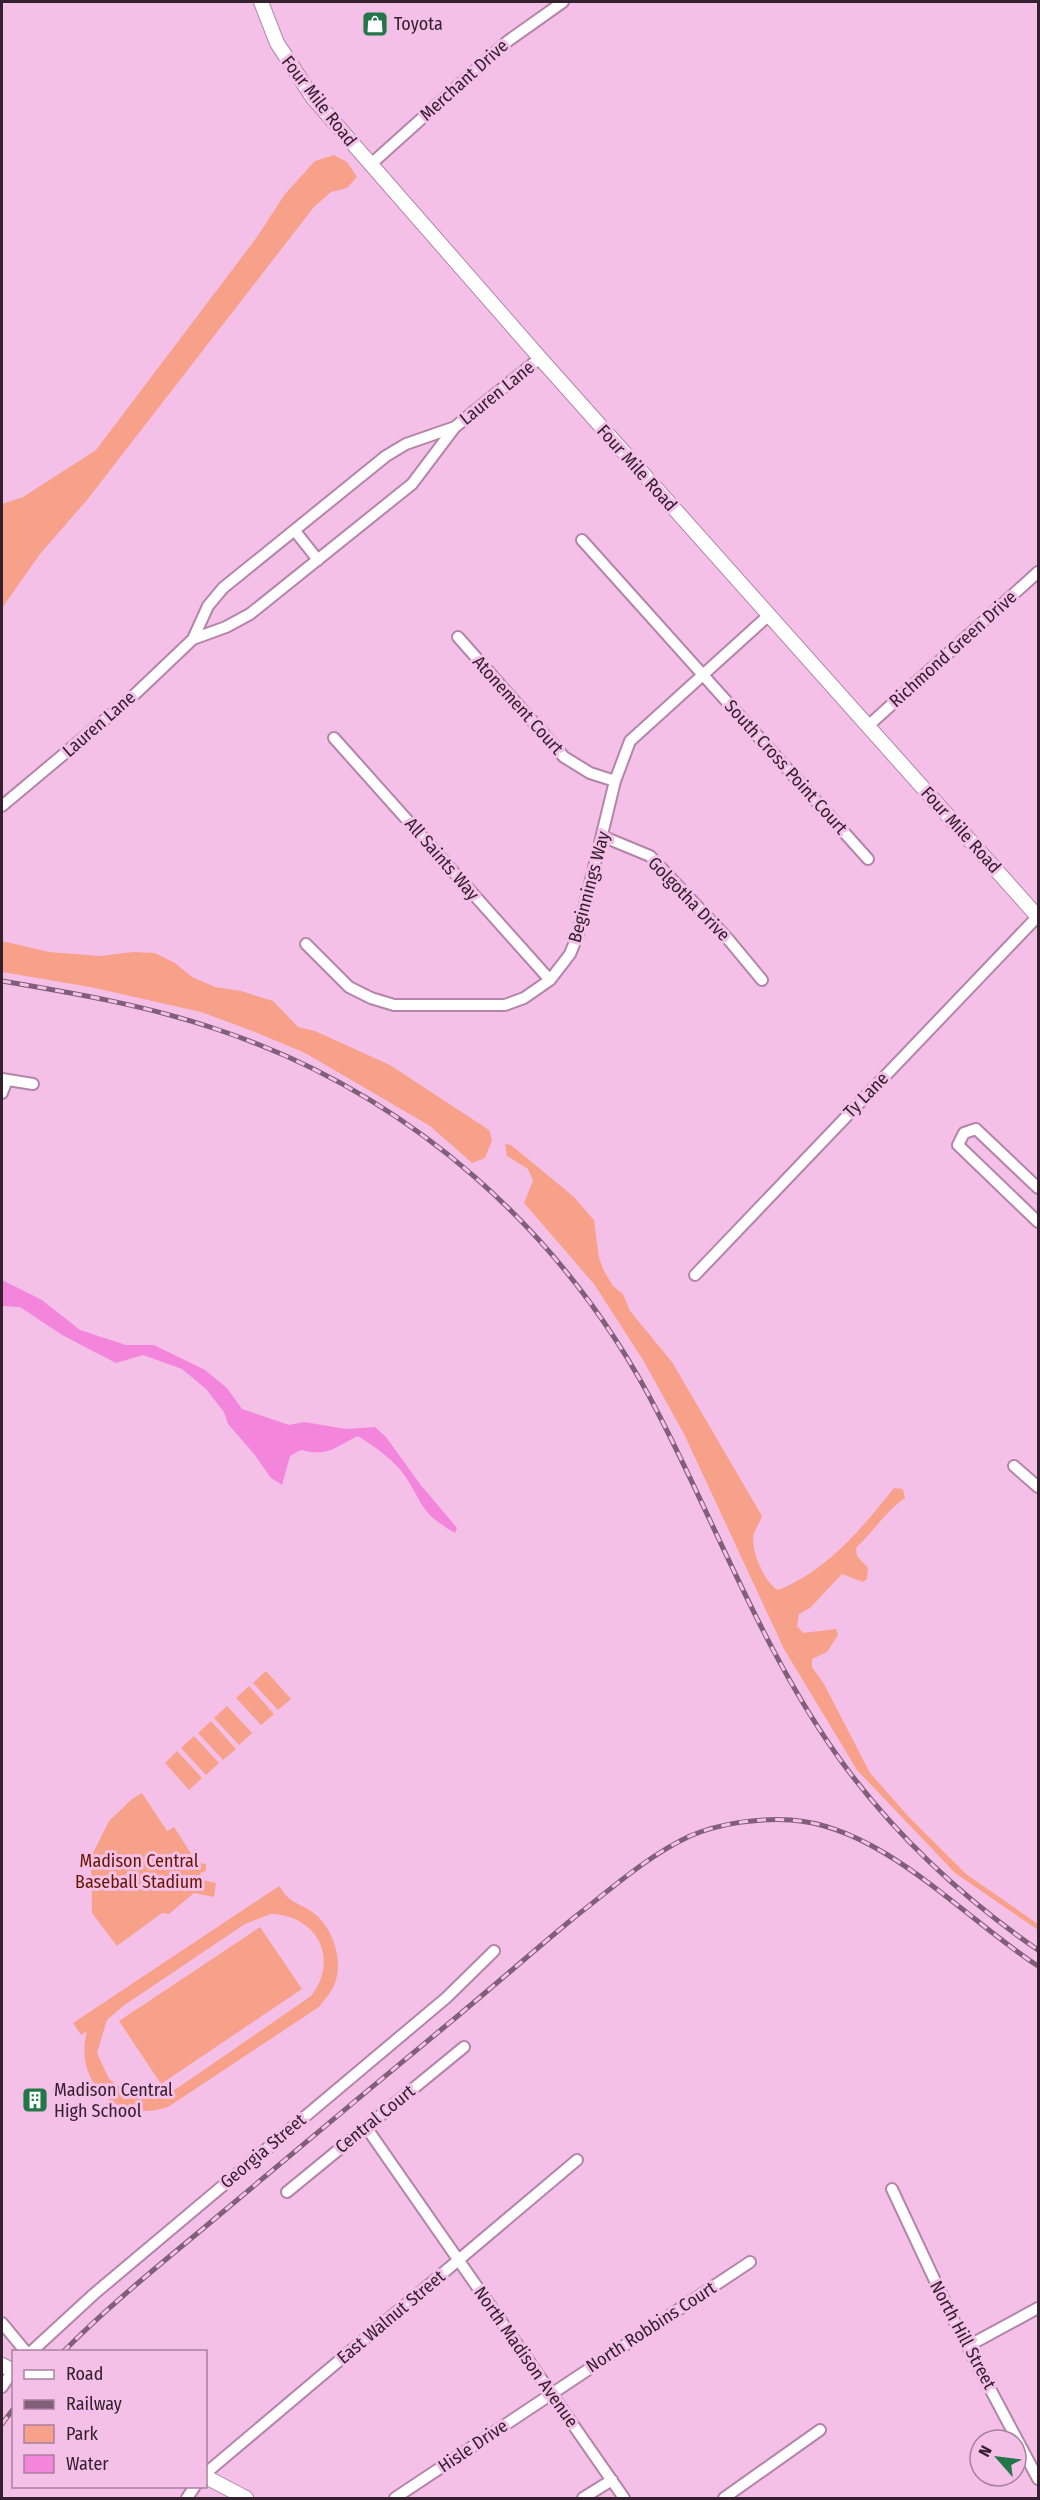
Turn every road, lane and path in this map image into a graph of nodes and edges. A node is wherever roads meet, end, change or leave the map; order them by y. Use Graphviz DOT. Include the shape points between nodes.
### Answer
graph roads {
  1 [pos="261,2"];
  2 [pos="563,2"];
  3 [pos="370,165"];
  4 [pos="540,358"];
  5 [pos="455,427"];
  6 [pos="295,531"];
  7 [pos="582,540"];
  8 [pos="318,560"];
  9 [pos="1038,572"];
  10 [pos="769,615"];
  11 [pos="458,637"];
  12 [pos="193,639"];
  13 [pos="703,675"];
  14 [pos="868,726"];
  15 [pos="334,738"];
  16 [pos="615,782"];
  17 [pos="2,806"];
  18 [pos="604,837"];
  19 [pos="868,859"];
  20 [pos="1038,917"];
  21 [pos="306,944"];
  22 [pos="550,980"];
  23 [pos="762,980"];
  24 [pos="4,1079"];
  25 [pos="33,1084"];
  26 [pos="2,1094"];
  27 [pos="1038,1188"];
  28 [pos="1038,1222"];
  29 [pos="694,1275"];
  30 [pos="1014,1466"];
  31 [pos="1038,1487"];
  32 [pos="494,1951"];
  33 [pos="464,2047"];
  34 [pos="366,2127"];
  35 [pos="577,2160"];
  36 [pos="892,2189"];
  37 [pos="287,2192"];
  38 [pos="458,2260"];
  39 [pos="750,2262"];
  40 [pos="1038,2308"];
  41 [pos="2,2323"];
  42 [pos="968,2346"];
  43 [pos="26,2350"];
  44 [pos="30,2350"];
  45 [pos="10,2369"];
  46 [pos="2,2387"];
  47 [pos="551,2393"];
  48 [pos="820,2430"];
  49 [pos="207,2474"];
  50 [pos="207,2476"];
  51 [pos="1038,2478"];
  52 [pos="612,2480"];
  53 [pos="246,2499"];
  54 [pos="395,2499"];
  55 [pos="583,2499"];
  56 [pos="624,2499"];
  57 [pos="724,2499"];
  1 -- 3 [label="street, Four Mile Road" via="293,71"];
  2 -- 3 [label="street, Merchant Drive" via="508,40"];
  3 -- 4 [label="street, Four Mile Road"];
  4 -- 5 [label="street, Lauren Lane"];
  4 -- 10 [label="street, Four Mile Road"];
  5 -- 6 [label="street, Lauren Lane" via="406,444 386,456"];
  5 -- 8 [label="street, Lauren Lane" via="412,484"];
  6 -- 8 [label="street"];
  6 -- 12 [label="street, Lauren Lane" via="223,588 208,606"];
  7 -- 13 [label="street, South Cross Point Court"];
  8 -- 12 [label="street, Lauren Lane" via="250,614"];
  9 -- 14 [label="street, Richmond Green Drive"];
  10 -- 13 [label="street, Beginnings Way"];
  10 -- 14 [label="street, Four Mile Road"];
  11 -- 16 [label="street, Atonement Court" via="564,757"];
  12 -- 17 [label="street, Lauren Lane" via="132,697"];
  13 -- 16 [label="street, Beginnings Way" via="630,741"];
  13 -- 19 [label="street, South Cross Point Court"];
  14 -- 20 [label="street, Four Mile Road"];
  15 -- 22 [label="street, All Saints Way"];
  16 -- 18 [label="street, Beginnings Way"];
  18 -- 22 [label="street, Beginnings Way" via="577,937 566,961"];
  18 -- 23 [label="street, Golgotha Drive" via="650,856"];
  20 -- 29 [label="street, Ty Lane"];
  21 -- 22 [label="street, Beginnings Way" via="349,987 394,1005 504,1005 524,998"];
  24 -- 25 [label="street"];
  24 -- 26 [label="street"];
  27 -- 28 [label="street" via="976,1129 964,1133 958,1145"];
  30 -- 31 [label="street"];
  32 -- 44 [label="street, Georgia Street" via="446,1998"];
  33 -- 34 [label="street, Central Court"];
  34 -- 37 [label="street, Central Court"];
  34 -- 38 [label="street, North Madison Avenue"];
  35 -- 38 [label="street, East Walnut Street"];
  36 -- 42 [label="street, North Hill Street"];
  38 -- 47 [label="street, North Madison Avenue"];
  38 -- 49 [label="street, East Walnut Street"];
  39 -- 47 [label="street, North Robbins Court"];
  40 -- 42 [label="street"];
  41 -- 43 [label="street"];
  42 -- 51 [label="street, North Hill Street"];
  45 -- 46 [label="street"];
  47 -- 52 [label="street, North Madison Avenue"];
  47 -- 54 [label="street, Hisle Drive"];
  48 -- 57 [label="street"];
  50 -- 53 [label="street"];
  52 -- 55 [label="street"];
  52 -- 56 [label="street, North Madison Avenue"];
}
